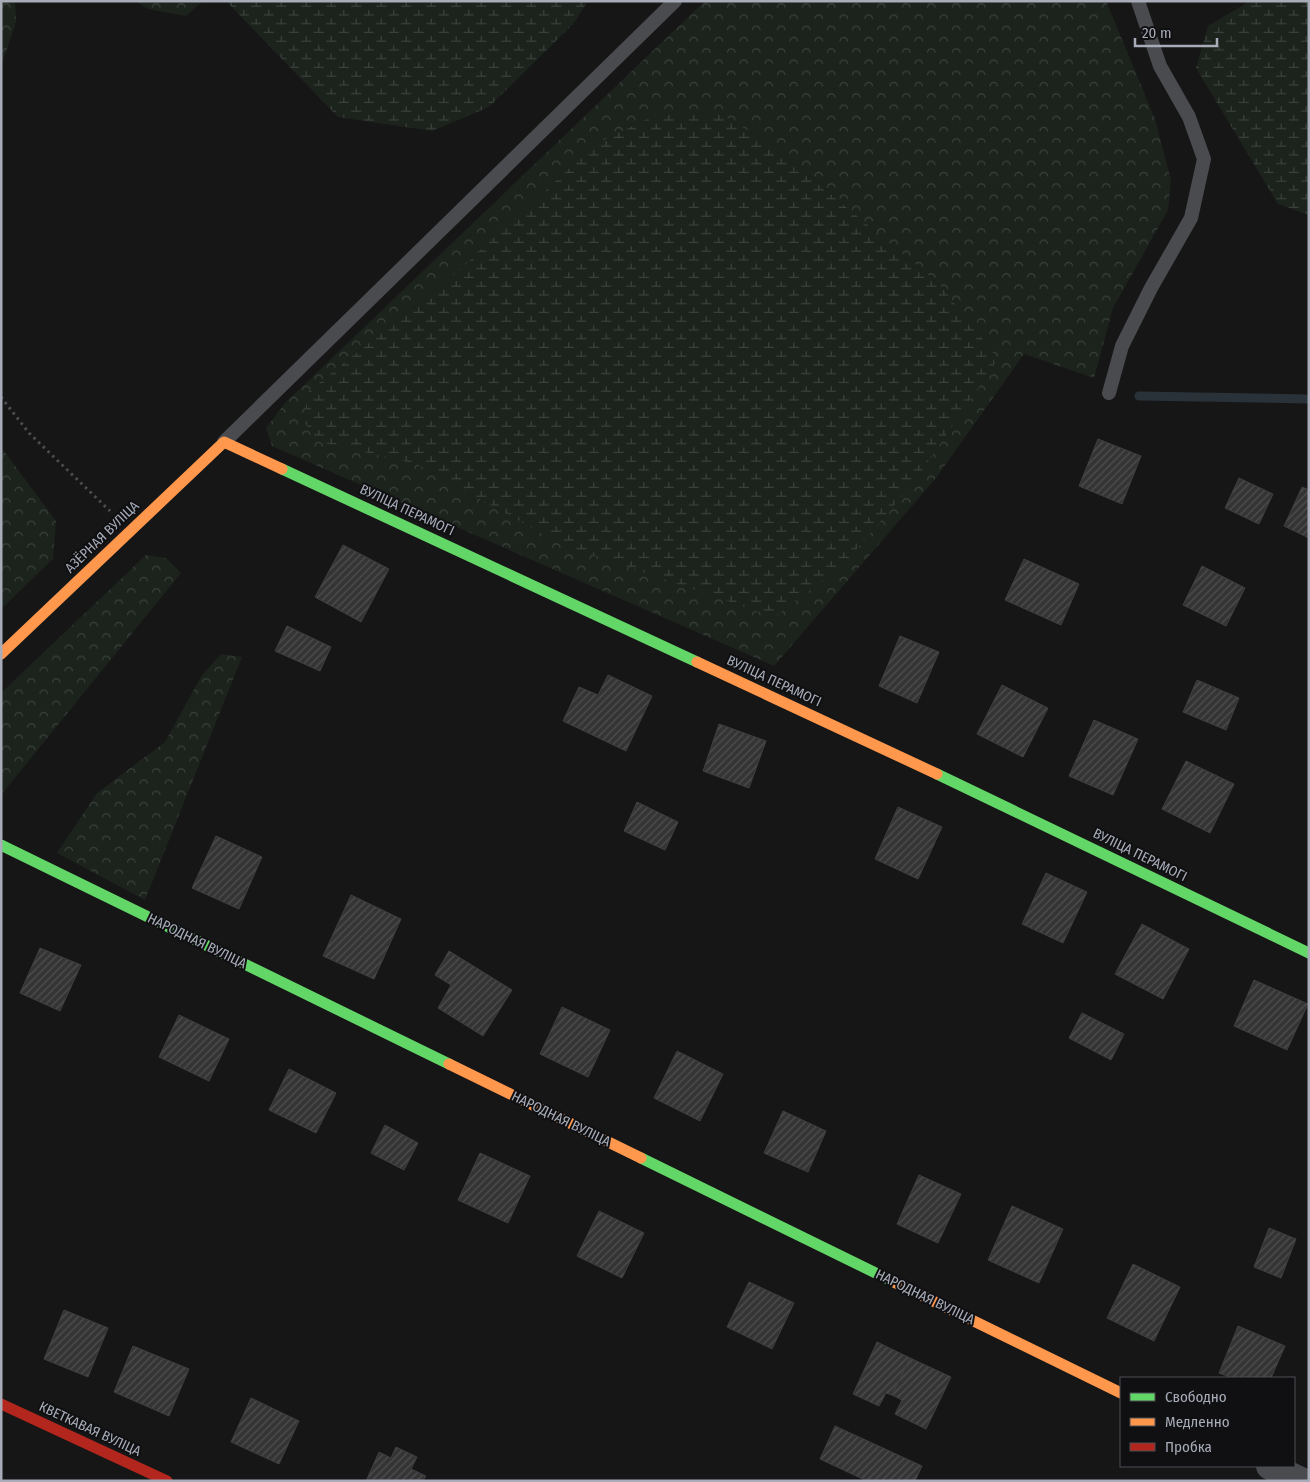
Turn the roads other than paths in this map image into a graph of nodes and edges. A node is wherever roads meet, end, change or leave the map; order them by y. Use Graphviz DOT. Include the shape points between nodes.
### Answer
graph roads {
  1 [pos="674,1"];
  2 [pos="1138,1"];
  3 [pos="1109,393"];
  4 [pos="224,442"];
  5 [pos="1,654"];
  6 [pos="1,845"];
  7 [pos="1309,953"];
  8 [pos="1120,1393"];
  9 [pos="1,1404"];
  10 [pos="1272,1467"];
  11 [pos="140,1475"];
  12 [pos="167,1481"];
  13 [pos="1301,1481"];
  1 -- 4 [label="lane"];
  2 -- 3 [label="lane" via="1160,66 1189,117 1204,159 1191,218 1122,346"];
  4 -- 5 [label="street, АЗЁРНАЯ ВУЛІЦА"];
  4 -- 7 [label="street, ВУЛІЦА ПЕРАМОГІ" via="933,772"];
  6 -- 8 [label="street, НАРОДНАЯ ВУЛІЦА"];
  9 -- 11 [label="street, КВЕТКАВАЯ ВУЛІЦА"];
  10 -- 13 [label="street"];
  11 -- 12 [label="street, КВЕТКАВАЯ ВУЛІЦА"];
}
